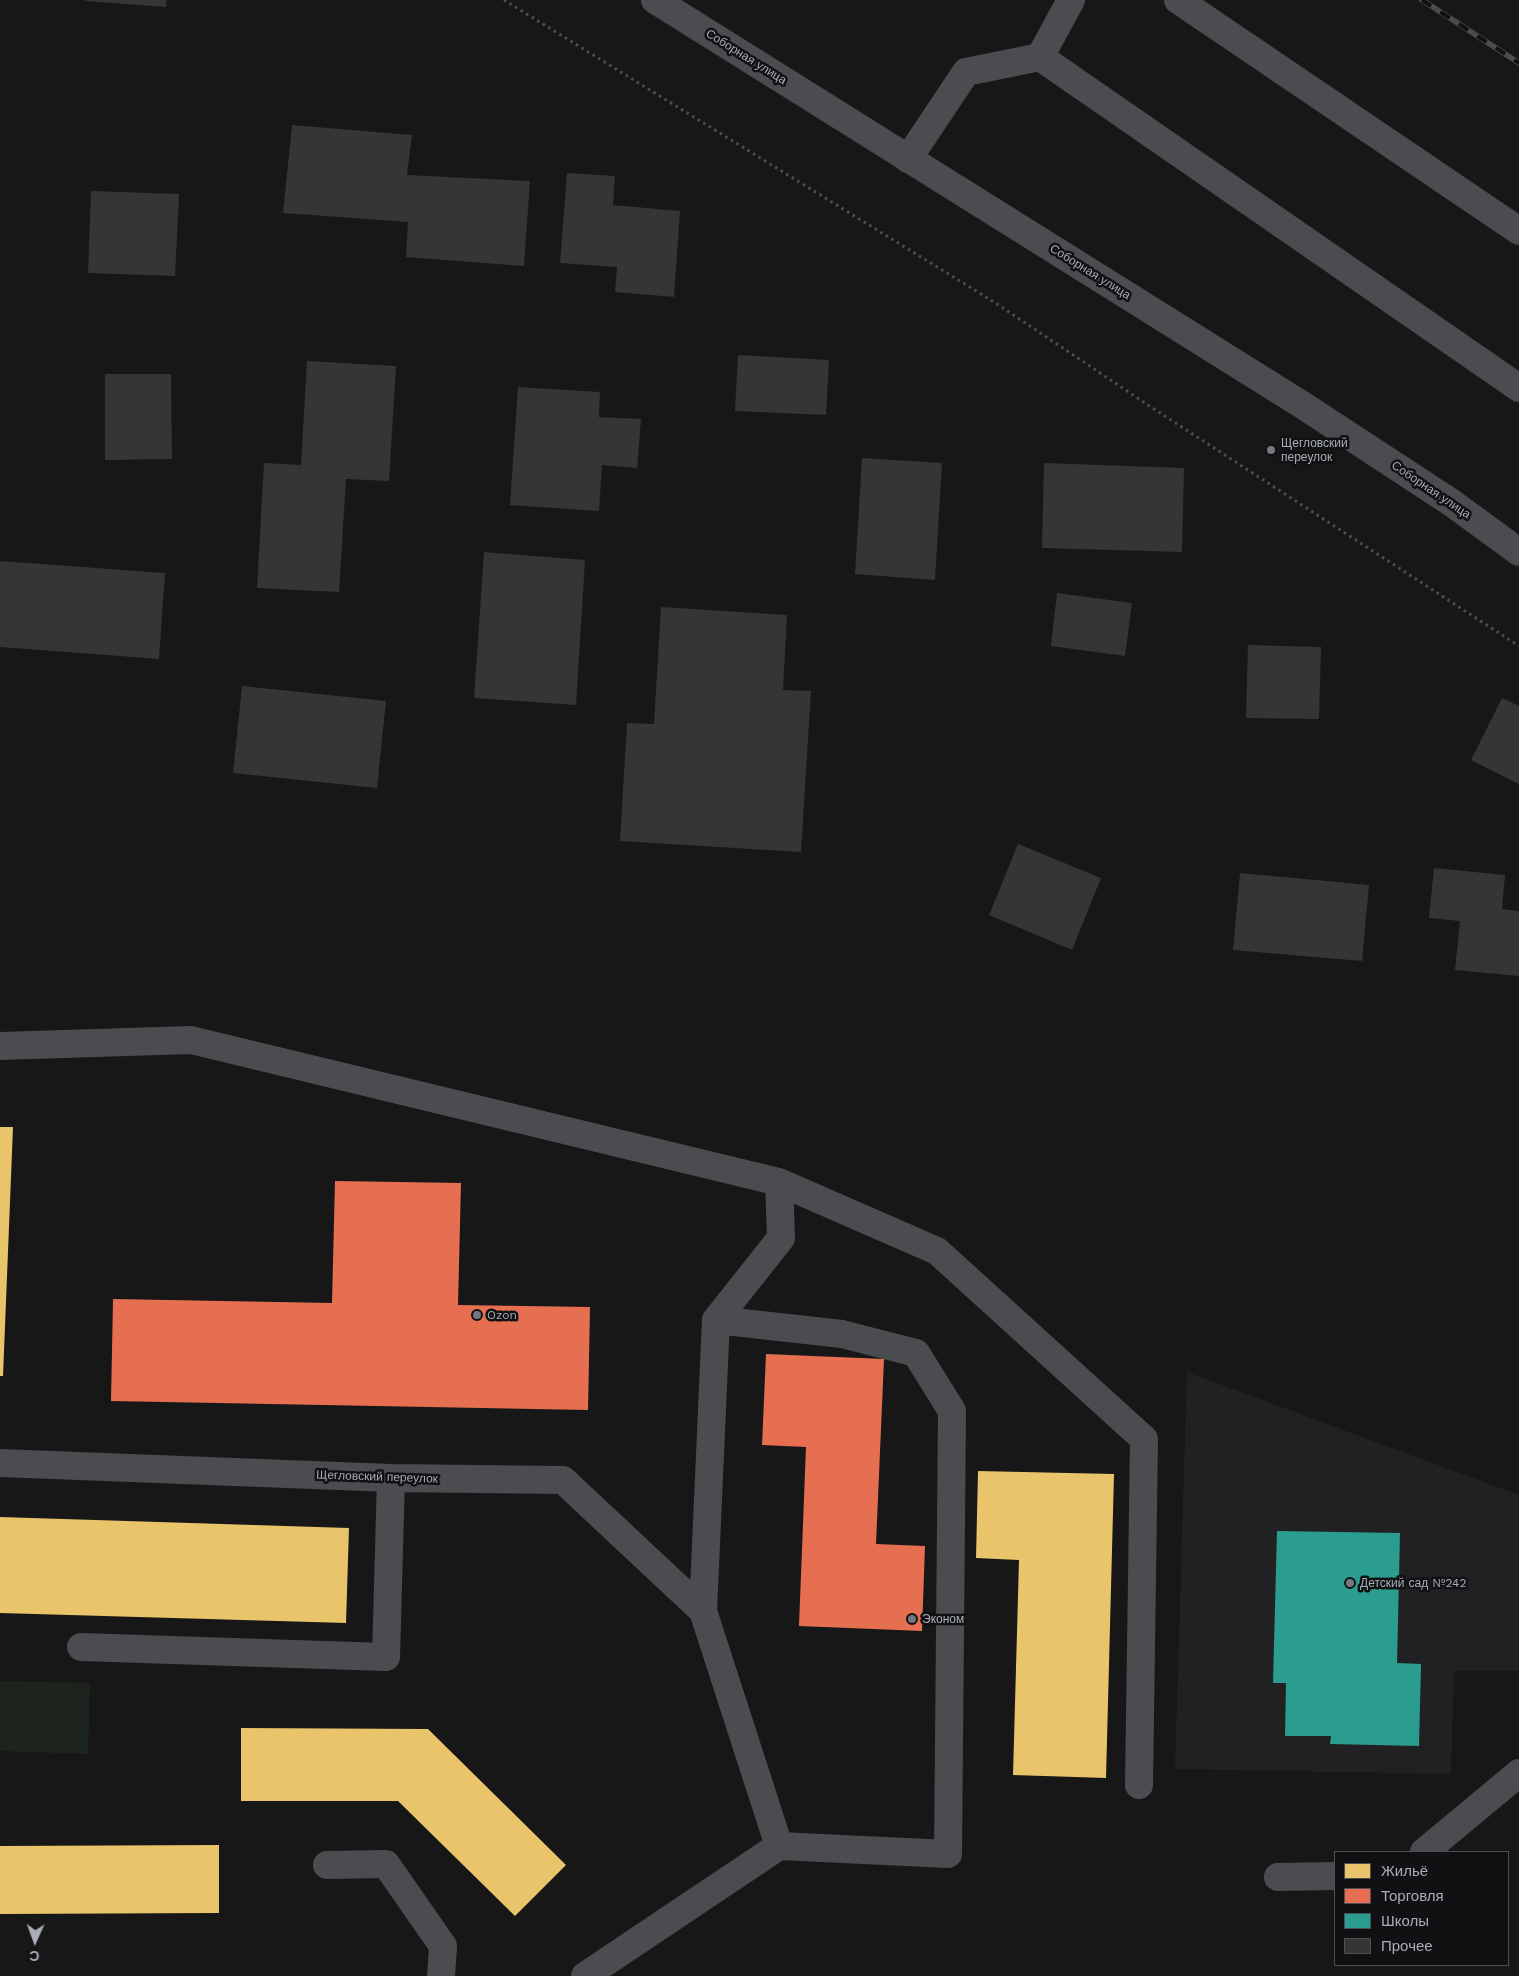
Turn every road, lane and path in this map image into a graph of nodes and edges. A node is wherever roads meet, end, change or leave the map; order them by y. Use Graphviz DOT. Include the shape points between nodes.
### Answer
graph roads {
  1 [pos="504,0"];
  2 [pos="655,0"];
  3 [pos="1071,0"];
  4 [pos="1178,0"];
  5 [pos="1040,57"];
  6 [pos="908,159"];
  7 [pos="1519,231"];
  8 [pos="1519,388"];
  9 [pos="1519,552"];
  10 [pos="1519,646"];
  11 [pos="0,1046"];
  12 [pos="779,1182"];
  13 [pos="716,1320"];
  14 [pos="0,1463"];
  15 [pos="391,1478"];
  16 [pos="703,1612"];
  17 [pos="81,1647"];
  18 [pos="1519,1773"];
  19 [pos="1139,1785"];
  20 [pos="779,1846"];
  21 [pos="1425,1851"];
  22 [pos="327,1865"];
  23 [pos="1334,1876"];
  24 [pos="1278,1877"];
  25 [pos="441,1976"];
  26 [pos="584,1976"];
  1 -- 10 [label="path" via="994,302"];
  2 -- 6 [label="street, Соборная улица"];
  3 -- 5 [label="street"];
  4 -- 7 [label="street"];
  5 -- 6 [label="street" via="966,72"];
  5 -- 8 [label="street"];
  6 -- 9 [label="street, Соборная улица" via="1304,406"];
  11 -- 12 [label="street" via="191,1040"];
  12 -- 13 [label="street" via="781,1238"];
  12 -- 19 [label="street" via="937,1251 1144,1439"];
  13 -- 16 [label="street"];
  13 -- 20 [label="street" via="842,1334 916,1353 952,1411 948,1854"];
  14 -- 15 [label="street, Щегловский переулок"];
  15 -- 16 [label="street, Щегловский переулок" via="563,1480"];
  15 -- 17 [label="street" via="386,1658"];
  16 -- 20 [label="street"];
  18 -- 21 [label="street"];
  20 -- 26 [label="street"];
  22 -- 25 [label="street" via="386,1864 443,1946"];
  23 -- 24 [label="street"];
}
